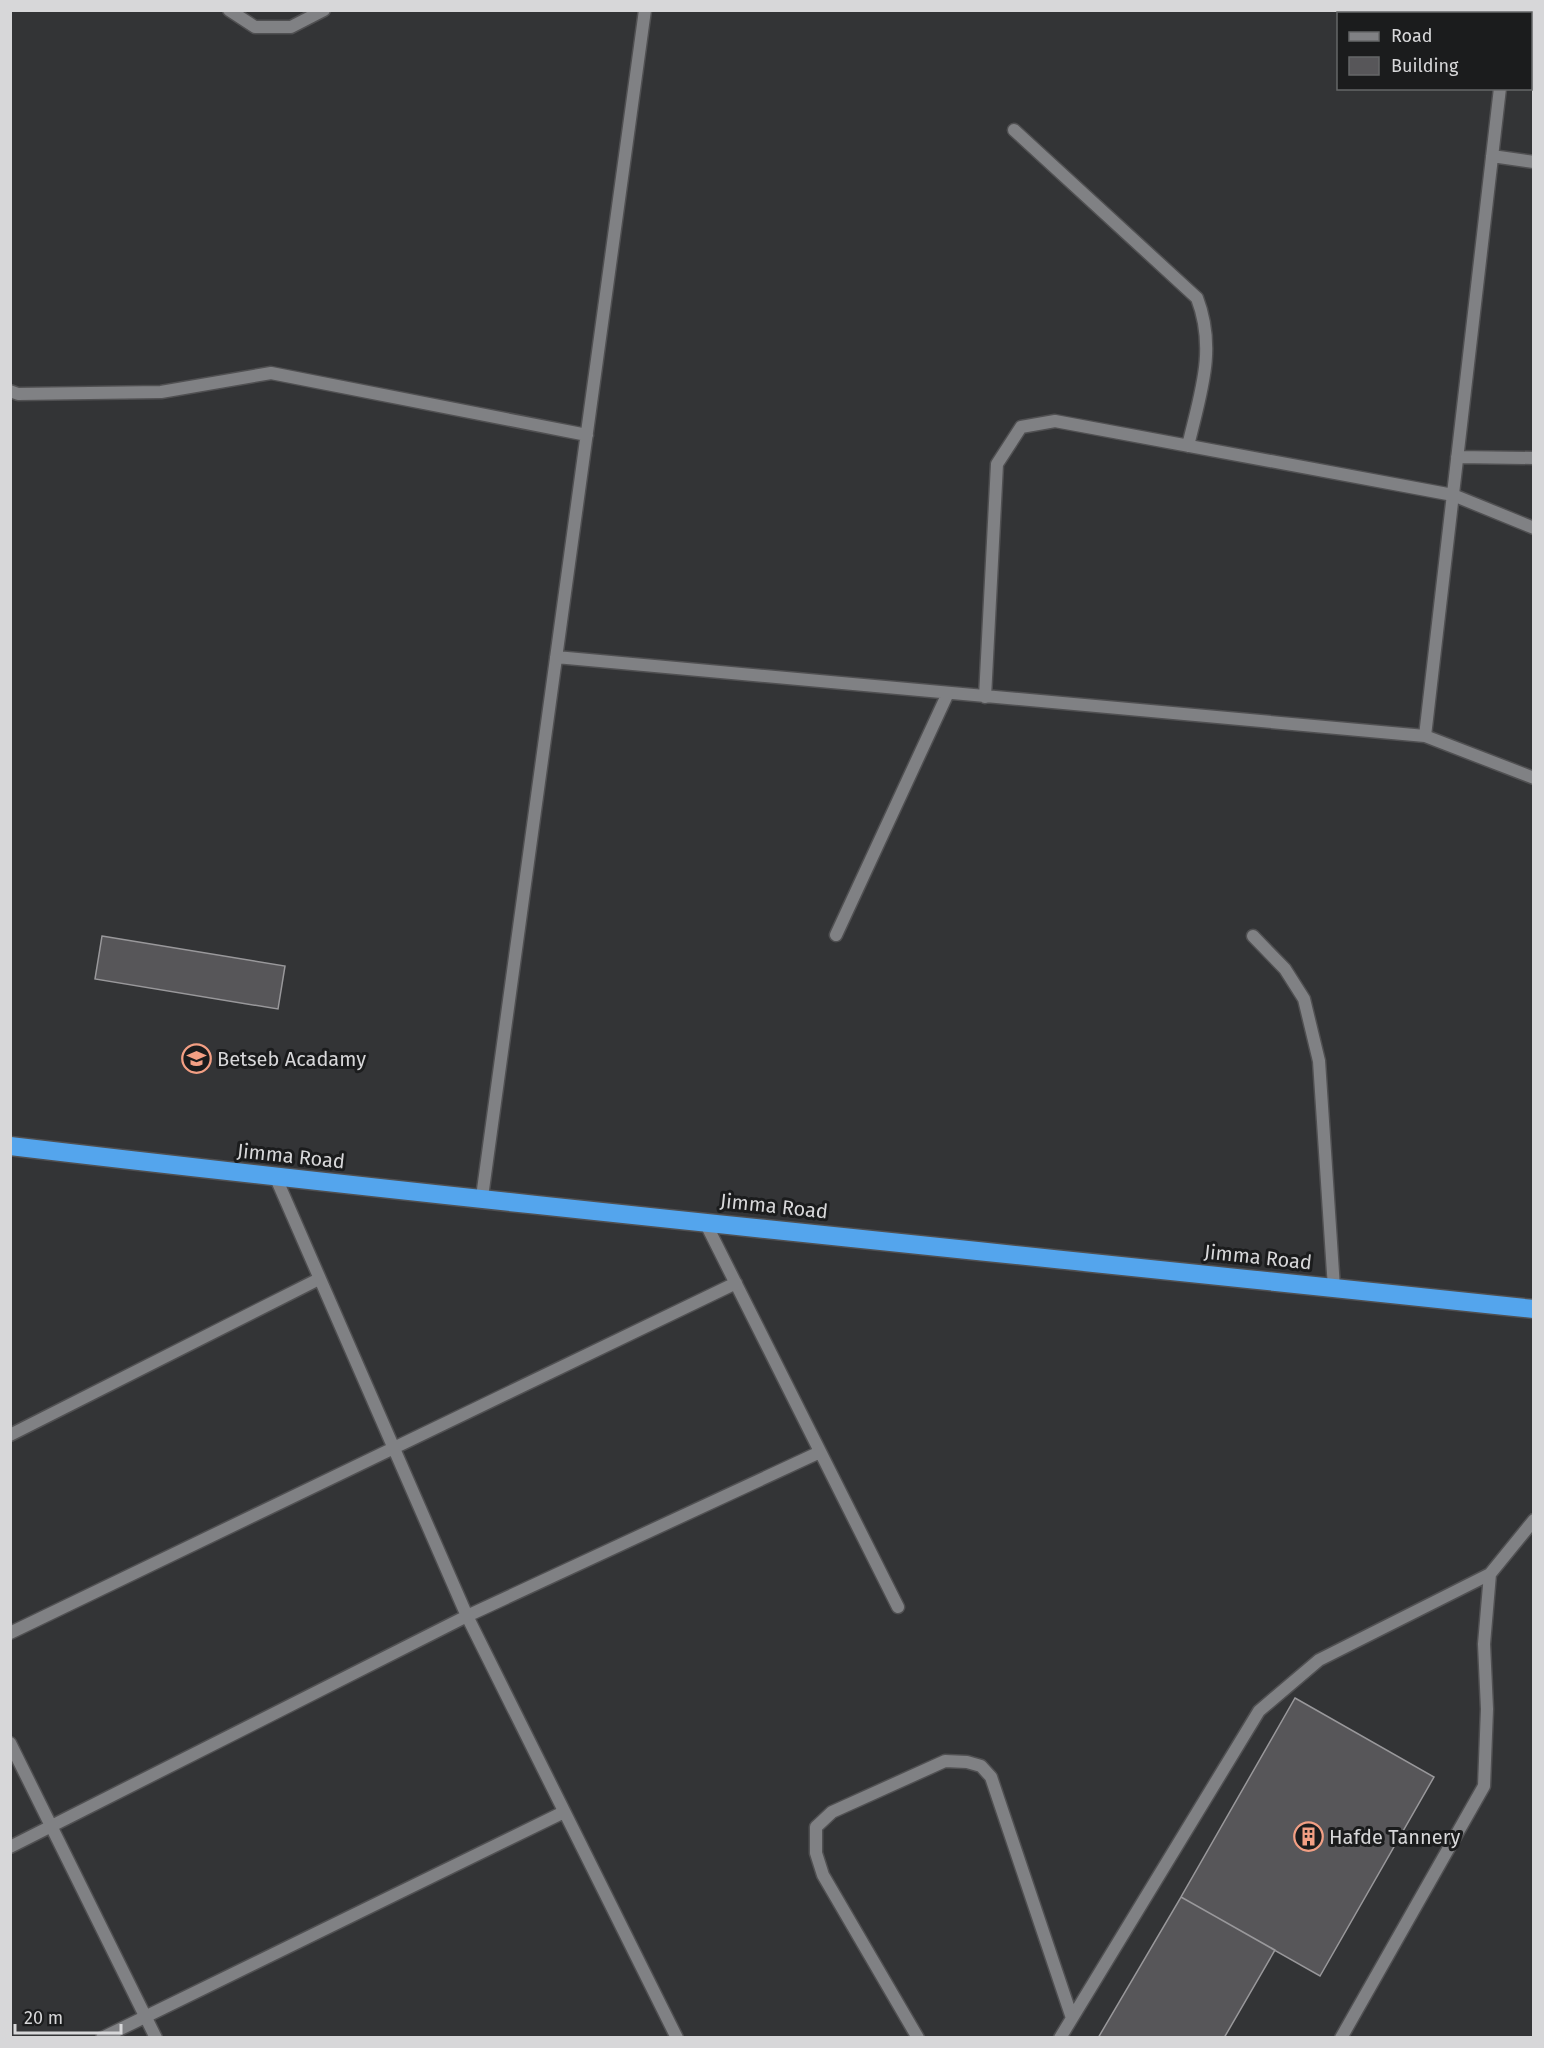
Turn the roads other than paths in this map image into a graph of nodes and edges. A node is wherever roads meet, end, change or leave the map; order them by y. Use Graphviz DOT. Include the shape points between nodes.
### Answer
graph roads {
  1 [pos="229,10"];
  2 [pos="324,10"];
  3 [pos="645,10"];
  4 [pos="1500,90"];
  5 [pos="1014,130"];
  6 [pos="1492,156"];
  7 [pos="1533,162"];
  8 [pos="10,391"];
  9 [pos="587,435"];
  10 [pos="1188,446"];
  11 [pos="1457,457"];
  12 [pos="1533,458"];
  13 [pos="1453,495"];
  14 [pos="1533,528"];
  15 [pos="556,657"];
  16 [pos="948,693"];
  17 [pos="985,697"];
  18 [pos="1425,736"];
  19 [pos="1533,778"];
  20 [pos="836,935"];
  21 [pos="1253,936"];
  22 [pos="10,1146"];
  23 [pos="276,1178"];
  24 [pos="482,1197"];
  25 [pos="705,1222"];
  26 [pos="320,1279"];
  27 [pos="736,1283"];
  28 [pos="1334,1288"];
  29 [pos="1533,1309"];
  30 [pos="10,1435"];
  31 [pos="393,1447"];
  32 [pos="820,1452"];
  33 [pos="1533,1520"];
  34 [pos="1490,1574"];
  35 [pos="898,1607"];
  36 [pos="467,1616"];
  37 [pos="10,1633"];
  38 [pos="10,1743"];
  39 [pos="564,1812"];
  40 [pos="53,1827"];
  41 [pos="10,1847"];
  42 [pos="147,2016"];
  43 [pos="1072,2018"];
  44 [pos="102,2037"];
  45 [pos="156,2037"];
  46 [pos="677,2037"];
  47 [pos="918,2037"];
  48 [pos="1060,2037"];
  49 [pos="1341,2037"];
  1 -- 2 [label="street" via="255,27 291,27"];
  3 -- 9 [label="street"];
  4 -- 6 [label="street"];
  5 -- 10 [label="street" via="1197,298 1206,321 1208,358"];
  6 -- 7 [label="street"];
  6 -- 11 [label="street"];
  8 -- 9 [label="street" via="160,392 272,374"];
  9 -- 15 [label="street"];
  10 -- 13 [label="street"];
  10 -- 17 [label="street" via="1055,421 1021,427 997,464"];
  11 -- 12 [label="street"];
  11 -- 13 [label="street"];
  13 -- 14 [label="street"];
  13 -- 18 [label="street"];
  15 -- 16 [label="street"];
  15 -- 24 [label="street"];
  16 -- 17 [label="street"];
  16 -- 20 [label="street"];
  17 -- 18 [label="street"];
  18 -- 19 [label="street"];
  21 -- 28 [label="street" via="1285,969 1304,999 1319,1061"];
  22 -- 23 [label="highway, Jimma Road"];
  23 -- 24 [label="highway, Jimma Road"];
  23 -- 26 [label="street"];
  24 -- 25 [label="highway, Jimma Road"];
  25 -- 27 [label="street"];
  25 -- 28 [label="highway, Jimma Road"];
  26 -- 30 [label="street"];
  26 -- 31 [label="street"];
  27 -- 31 [label="street"];
  27 -- 32 [label="street"];
  28 -- 29 [label="highway, Jimma Road"];
  31 -- 36 [label="street"];
  31 -- 37 [label="street"];
  32 -- 35 [label="street"];
  32 -- 36 [label="street"];
  33 -- 34 [label="street"];
  34 -- 43 [label="street" via="1319,1660 1259,1711"];
  34 -- 49 [label="street" via="1484,1644 1484,1786"];
  36 -- 39 [label="street"];
  36 -- 40 [label="street"];
  38 -- 40 [label="street"];
  39 -- 42 [label="street"];
  39 -- 46 [label="street"];
  40 -- 41 [label="street"];
  40 -- 42 [label="street"];
  42 -- 44 [label="street"];
  42 -- 45 [label="street"];
  43 -- 47 [label="street" via="991,1777 981,1766 945,1761 832,1812 816,1827 816,1853 823,1875"];
  43 -- 48 [label="street"];
}
